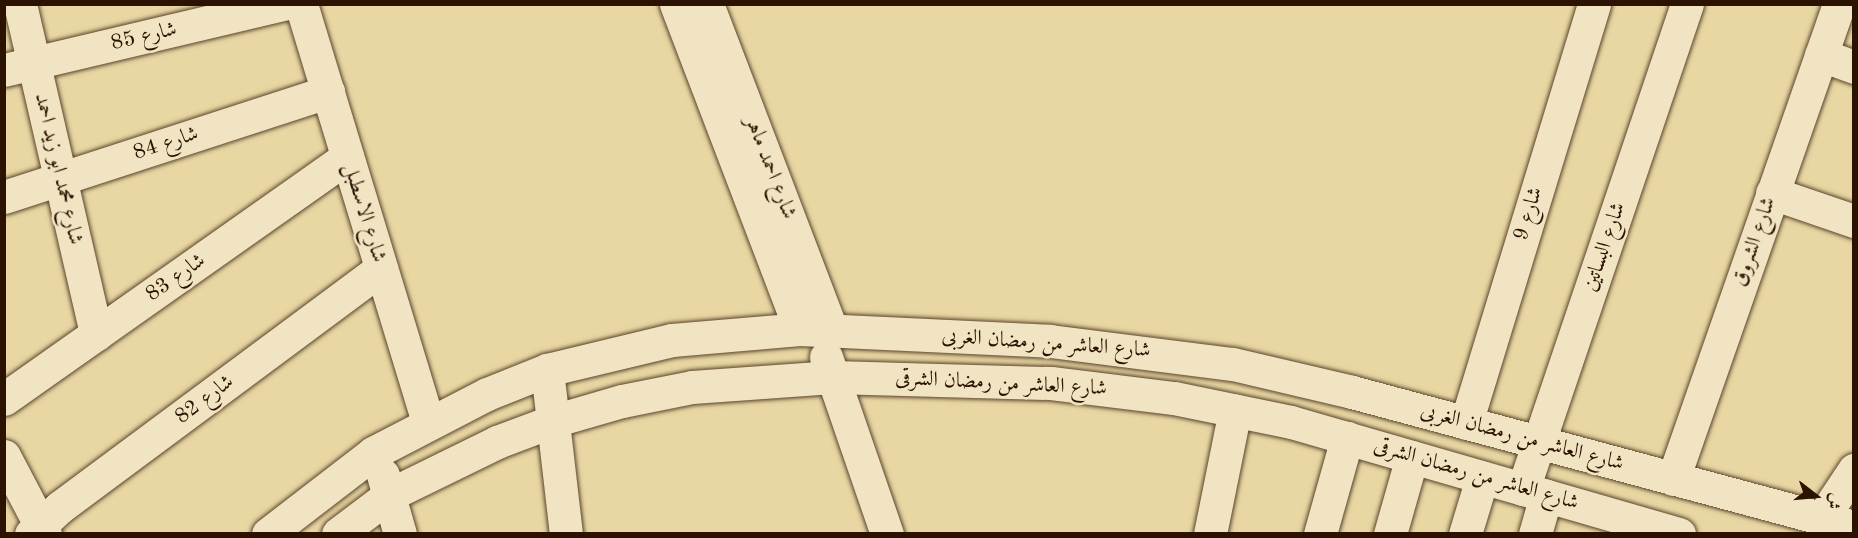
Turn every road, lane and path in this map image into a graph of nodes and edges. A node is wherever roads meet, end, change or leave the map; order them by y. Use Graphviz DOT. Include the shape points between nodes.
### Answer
graph roads {
  1 [pos="20,4"];
  2 [pos="284,4"];
  3 [pos="301,4"];
  4 [pos="676,4"];
  5 [pos="707,4"];
  6 [pos="1594,4"];
  7 [pos="1687,4"];
  8 [pos="1839,4"];
  9 [pos="1821,55"];
  10 [pos="19,66"];
  11 [pos="1854,67"];
  12 [pos="328,92"];
  13 [pos="347,157"];
  14 [pos="59,179"];
  15 [pos="1772,193"];
  16 [pos="4,198"];
  17 [pos="1854,221"];
  18 [pos="381,269"];
  19 [pos="816,330"];
  20 [pos="96,334"];
  21 [pos="547,370"];
  22 [pos="833,377"];
  23 [pos="4,399"];
  24 [pos="1235,410"];
  25 [pos="428,421"];
  26 [pos="553,421"];
  27 [pos="1466,423"];
  28 [pos="1347,438"];
  29 [pos="1538,443"];
  30 [pos="374,453"];
  31 [pos="4,456"];
  32 [pos="1412,457"];
  33 [pos="1854,470"];
  34 [pos="1482,478"];
  35 [pos="1673,479"];
  36 [pos="1534,493"];
  37 [pos="391,494"];
  38 [pos="1822,518"];
  39 [pos="1609,524"];
  40 [pos="1854,527"];
  41 [pos="39,531"];
  42 [pos="268,534"];
  43 [pos="338,534"];
  44 [pos="400,534"];
  45 [pos="566,534"];
  46 [pos="887,534"];
  47 [pos="1210,534"];
  48 [pos="1320,534"];
  49 [pos="1390,534"];
  50 [pos="1465,534"];
  51 [pos="1535,534"];
  52 [pos="1679,534"];
  1 -- 10 [label="street, شارع محمد ابو زيد احمد"];
  2 -- 10 [label="street, شارع 85"];
  3 -- 12 [label="street, شارع الاسطبل"];
  4 -- 19 [label="street, شارع احمد ماهر"];
  5 -- 19 [label="street, شارع احمد ماهر"];
  6 -- 27 [label="street, شارع 9"];
  7 -- 29 [label="street, شارع البساتين"];
  8 -- 9 [label="street, شارع الشروق"];
  9 -- 11 [label="street"];
  9 -- 15 [label="street, شارع الشروق"];
  10 -- 14 [label="street, شارع محمد ابو زيد احمد"];
  12 -- 13 [label="street, شارع الاسطبل"];
  12 -- 14 [label="street, شارع 84"];
  13 -- 18 [label="street, شارع الاسطبل"];
  13 -- 20 [label="street, شارع 83"];
  14 -- 16 [label="street, شارع 84"];
  14 -- 20 [label="street, شارع محمد ابو زيد احمد"];
  15 -- 17 [label="street"];
  15 -- 35 [label="street, شارع الشروق"];
  18 -- 25 [label="street, شارع الاسطبل"];
  18 -- 41 [label="street, شارع 82"];
  19 -- 21 [label="street, شارع العاشر من رمضان الغربى" via="672,339"];
  19 -- 22 [label="street, شارع احمد ماهر"];
  19 -- 27 [label="street, شارع العاشر من رمضان الغربى" via="1050,341 1172,354 1293,377"];
  20 -- 23 [label="street, شارع 83"];
  21 -- 25 [label="street, شارع العاشر من رمضان الغربى"];
  21 -- 26 [label="street"];
  22 -- 24 [label="street, شارع العاشر من رمضان الشرقى" via="1051,383"];
  22 -- 26 [label="street, شارع العاشر من رمضان الشرقى" via="692,387 622,401"];
  22 -- 46 [label="street, شارع احمد ماهر"];
  24 -- 28 [label="street, شارع العاشر من رمضان الشرقى"];
  24 -- 47 [label="street"];
  25 -- 30 [label="street, شارع العاشر من رمضان الغربى"];
  26 -- 37 [label="street, شارع العاشر من رمضان الشرقى" via="497,442"];
  26 -- 45 [label="street"];
  27 -- 29 [label="street, شارع العاشر من رمضان الغربى"];
  28 -- 32 [label="street, شارع العاشر من رمضان الشرقى"];
  28 -- 48 [label="street"];
  29 -- 35 [label="street, شارع العاشر من رمضان الغربى"];
  29 -- 36 [label="street, شارع البساتين"];
  30 -- 37 [label="street"];
  30 -- 42 [label="street, شارع العاشر من رمضان الغربى"];
  31 -- 41 [label="street"];
  32 -- 34 [label="street, شارع العاشر من رمضان الشرقى"];
  32 -- 49 [label="street"];
  33 -- 38 [label="street"];
  34 -- 36 [label="street, شارع العاشر من رمضان الشرقى"];
  34 -- 50 [label="street"];
  35 -- 38 [label="street, شارع العاشر من رمضان الغربى"];
  36 -- 39 [label="street, شارع العاشر من رمضان الشرقى"];
  36 -- 51 [label="street, شارع البساتين"];
  37 -- 43 [label="street, شارع العاشر من رمضان الشرقى"];
  37 -- 44 [label="street"];
  38 -- 40 [label="street, شارع العاشر من رمضان الغربى"];
  39 -- 52 [label="street, شارع العاشر من رمضان الشرقى"];
}
